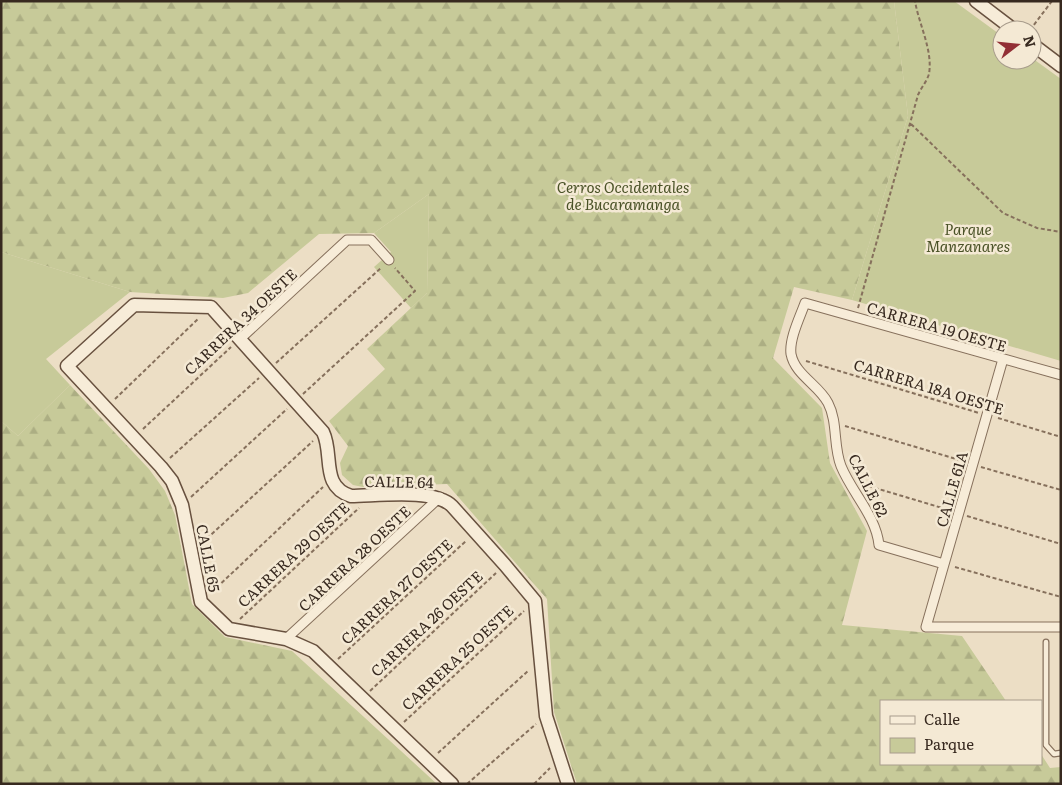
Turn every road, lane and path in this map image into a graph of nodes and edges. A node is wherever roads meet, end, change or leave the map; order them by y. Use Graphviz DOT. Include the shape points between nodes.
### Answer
graph roads {
  1 [pos="915,1"];
  2 [pos="976,1"];
  3 [pos="1052,1"];
  4 [pos="1001,20"];
  5 [pos="1038,20"];
  6 [pos="1042,52"];
  7 [pos="1061,66"];
  8 [pos="911,124"];
  9 [pos="1061,232"];
  10 [pos="389,260"];
  11 [pos="415,291"];
  12 [pos="211,307"];
  13 [pos="855,317"];
  14 [pos="240,339"];
  15 [pos="792,357"];
  16 [pos="1003,359"];
  17 [pos="1061,376"];
  18 [pos="106,408"];
  19 [pos="986,415"];
  20 [pos="834,423"];
  21 [pos="323,432"];
  22 [pos="1061,437"];
  23 [pos="134,438"];
  24 [pos="972,464"];
  25 [pos="331,480"];
  26 [pos="1061,490"];
  27 [pos="372,496"];
  28 [pos="440,497"];
  29 [pos="476,532"];
  30 [pos="191,554"];
  31 [pos="944,564"];
  32 [pos="505,565"];
  33 [pos="1061,596"];
  34 [pos="534,601"];
  35 [pos="201,602"];
  36 [pos="1061,627"];
  37 [pos="230,629"];
  38 [pos="286,639"];
  39 [pos="1046,642"];
  40 [pos="541,658"];
  41 [pos="330,666"];
  42 [pos="363,697"];
  43 [pos="546,716"];
  44 [pos="396,729"];
  45 [pos="1061,753"];
  46 [pos="560,760"];
  47 [pos="429,762"];
  48 [pos="452,784"];
  49 [pos="467,784"];
  50 [pos="534,784"];
  51 [pos="568,784"];
  1 -- 8 [label="path" via="930,54 928,76 918,95"];
  2 -- 4 [label="street"];
  3 -- 5 [label="path"];
  6 -- 7 [label="street"];
  8 -- 9 [label="path" via="1003,213 1037,228"];
  8 -- 13 [label="path"];
  10 -- 11 [label="path"];
  10 -- 14 [label="street, CARRERA 34 OESTE" via="371,240 347,240"];
  12 -- 14 [label="street"];
  12 -- 18 [label="path"];
  12 -- 18 [label="street, CALLE 65" via="134,305 67,366"];
  13 -- 15 [label="street, CARRERA 19 OESTE" via="805,303 790,349"];
  13 -- 16 [label="street, CARRERA 19 OESTE"];
  14 -- 21 [label="street"];
  14 -- 23 [label="path, CARRERA 34 OESTE"];
  15 -- 19 [label="path, CARRERA 18A OESTE"];
  15 -- 20 [label="street, CALLE 62" via="828,402"];
  16 -- 17 [label="street, CARRERA 19 OESTE"];
  16 -- 19 [label="street, CALLE 61A"];
  18 -- 23 [label="street, CALLE 65"];
  19 -- 22 [label="path, CARRERA 18A OESTE"];
  19 -- 24 [label="street, CALLE 61A"];
  20 -- 24 [label="path"];
  20 -- 31 [label="street, CALLE 62" via="841,466 874,526 879,545"];
  21 -- 25 [label="street" via="328,446"];
  21 -- 30 [label="path"];
  23 -- 30 [label="street, CALLE 65" via="172,481 182,505"];
  24 -- 26 [label="path"];
  24 -- 31 [label="street, CALLE 61A"];
  25 -- 27 [label="street, CALLE 64" via="343,494"];
  25 -- 35 [label="path"];
  27 -- 28 [label="street, CALLE 64"];
  27 -- 37 [label="path, CARRERA 29 OESTE"];
  28 -- 29 [label="street, CALLE 64"];
  28 -- 38 [label="street, CARRERA 28 OESTE"];
  29 -- 32 [label="street, CALLE 64"];
  29 -- 41 [label="path, CARRERA 27 OESTE"];
  30 -- 35 [label="street, CALLE 65"];
  31 -- 33 [label="path"];
  31 -- 36 [label="street, CALLE 61A" via="926,627"];
  32 -- 34 [label="street, CALLE 64"];
  32 -- 42 [label="path, CARRERA 26 OESTE"];
  34 -- 40 [label="street"];
  34 -- 44 [label="path, CARRERA 25 OESTE"];
  35 -- 37 [label="street, CALLE 65"];
  37 -- 38 [label="street"];
  38 -- 41 [label="street" via="313,651"];
  39 -- 45 [label="lane" via="1046,745 1054,754"];
  40 -- 43 [label="street"];
  40 -- 47 [label="path"];
  41 -- 42 [label="street"];
  42 -- 44 [label="street"];
  43 -- 46 [label="street"];
  43 -- 49 [label="path"];
  44 -- 47 [label="street"];
  46 -- 50 [label="path"];
  46 -- 51 [label="street"];
  47 -- 48 [label="street"];
}
